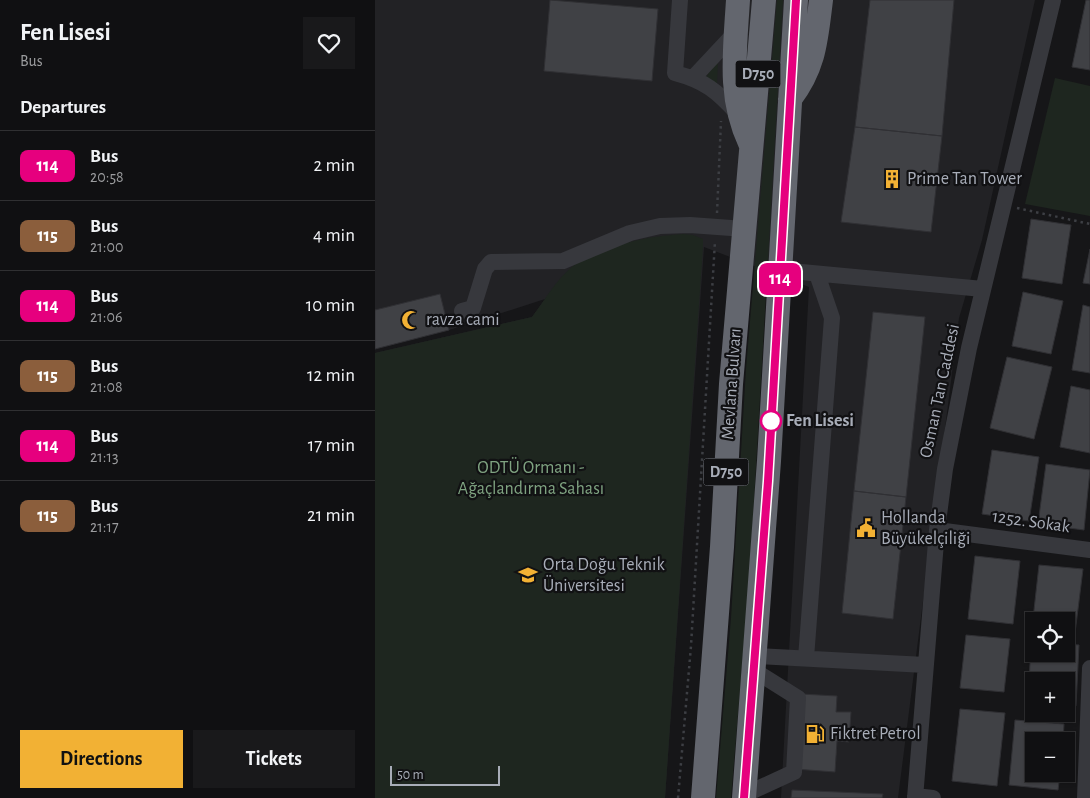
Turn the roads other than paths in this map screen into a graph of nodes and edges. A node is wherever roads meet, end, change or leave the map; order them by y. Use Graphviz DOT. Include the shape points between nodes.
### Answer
graph roads {
  1 [pos="680,0"];
  2 [pos="738,0"];
  3 [pos="764,0"];
  4 [pos="795,0"];
  5 [pos="821,0"];
  6 [pos="1053,0"];
  7 [pos="736,32"];
  8 [pos="693,78"];
  9 [pos="789,101"];
  10 [pos="730,105"];
  11 [pos="752,147"];
  12 [pos="745,229"];
  13 [pos="780,270"];
  14 [pos="817,274"];
  15 [pos="983,289"];
  16 [pos="462,311"];
  17 [pos="937,530"];
  18 [pos="1090,550"];
  19 [pos="806,658"];
  20 [pos="755,663"];
  21 [pos="925,665"];
  22 [pos="1090,668"];
  23 [pos="744,797"];
  24 [pos="915,797"];
  25 [pos="703,798"];
  26 [pos="933,798"];
  27 [pos="1085,798"];
  1 -- 8 [label="street" via="675,73"];
  2 -- 7 [label="highway"];
  3 -- 11 [label="highway, Mevlana Bulvarı / D750"];
  4 -- 9 [label="highway, D750"];
  5 -- 9 [label="highway" via="810,65"];
  6 -- 15 [label="street, Osman Tan Caddesi"];
  7 -- 8 [label="street"];
  7 -- 10 [label="highway" via="735,88"];
  8 -- 10 [label="street" via="710,86"];
  9 -- 13 [label="highway, D750"];
  10 -- 11 [label="highway"];
  11 -- 12 [label="highway, Mevlana Bulvarı / D750"];
  12 -- 16 [label="street" via="675,225 646,229 610,240 563,261 491,262 485,268 473,308"];
  12 -- 25 [label="highway, Mevlana Bulvarı / D750" via="731,384"];
  13 -- 14 [label="street"];
  13 -- 20 [label="highway, D750"];
  14 -- 15 [label="street"];
  14 -- 19 [label="street" via="832,318"];
  15 -- 17 [label="street, Osman Tan Caddesi" via="955,408"];
  17 -- 18 [label="street, 1252. Sokak"];
  17 -- 21 [label="street, Osman Tan Caddesi"];
  19 -- 20 [label="street"];
  19 -- 21 [label="street"];
  20 -- 23 [label="highway, D750"];
  20 -- 23 [label="street" via="799,698 794,772"];
  21 -- 24 [label="street, Osman Tan Caddesi"];
  22 -- 27 [label="street"];
  24 -- 26 [label="street"];
}
